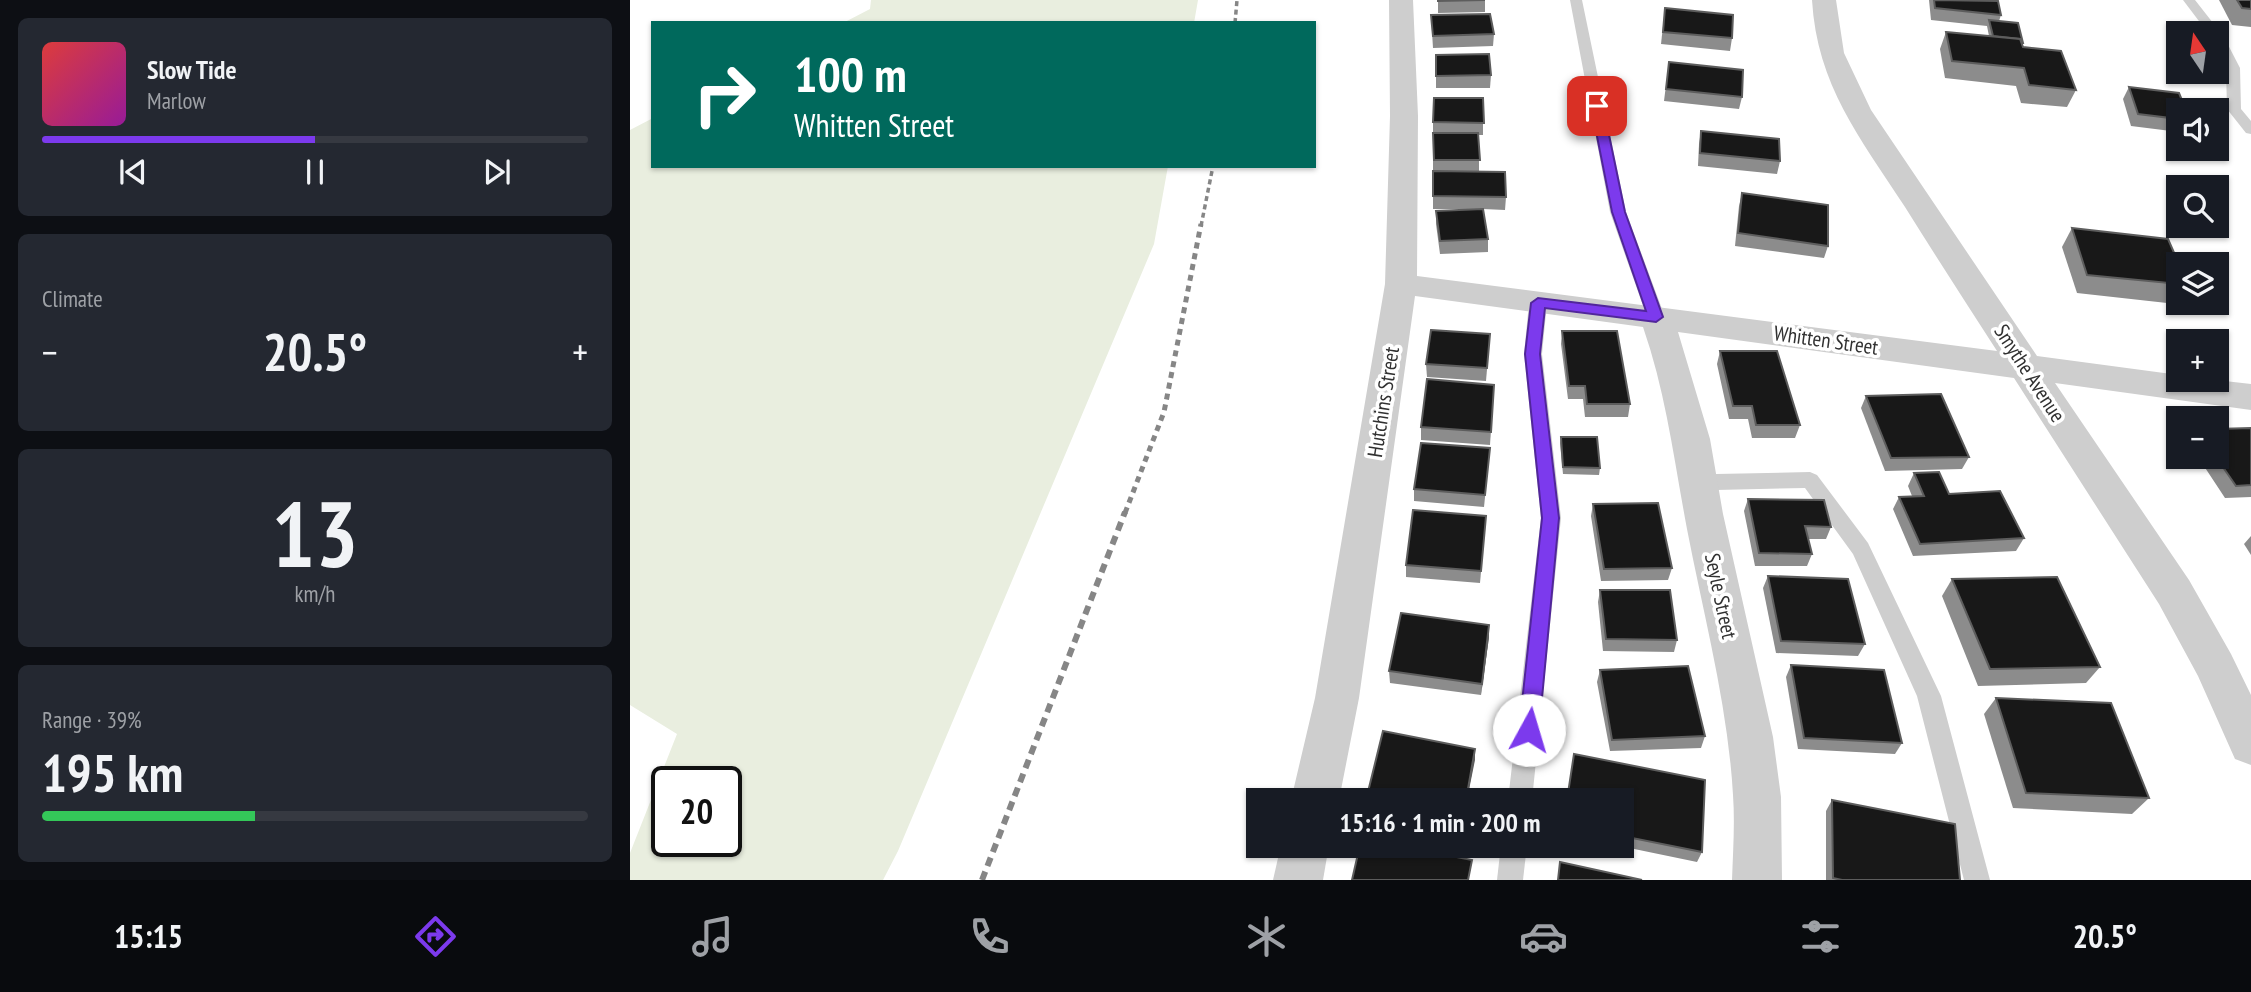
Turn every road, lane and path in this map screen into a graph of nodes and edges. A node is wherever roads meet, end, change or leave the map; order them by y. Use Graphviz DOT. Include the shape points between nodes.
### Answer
graph roads {
  1 [pos="1401,0"];
  2 [pos="1576,0"];
  3 [pos="1824,0"];
  4 [pos="2189,0"];
  5 [pos="2205,21"];
  6 [pos="2230,62"];
  7 [pos="2251,130"];
  8 [pos="1401,284"];
  9 [pos="1538,303"];
  10 [pos="1656,317"];
  11 [pos="2027,367"];
  12 [pos="2251,397"];
  13 [pos="1700,478"];
  14 [pos="2251,744"];
  15 [pos="1318,788"];
  16 [pos="1521,788"];
  17 [pos="1303,858"];
  18 [pos="1513,858"];
  19 [pos="1298,880"];
  20 [pos="1510,880"];
  21 [pos="1756,880"];
  22 [pos="1977,880"];
  1 -- 8 [label="street, Hutchins Street"];
  2 -- 10 [label="lane" via="1618,212"];
  3 -- 11 [label="street, Smythe Avenue" via="1830,55 1838,76"];
  4 -- 5 [label="lane"];
  6 -- 7 [label="lane" via="2234,109"];
  8 -- 9 [label="street, Whitten Street"];
  8 -- 15 [label="street, Hutchins Street" via="1337,698"];
  9 -- 10 [label="street, Whitten Street"];
  9 -- 16 [label="lane" via="1533,354 1551,518"];
  10 -- 11 [label="street, Whitten Street"];
  10 -- 13 [label="street, Seyle Street" via="1669,350"];
  11 -- 12 [label="street, Whitten Street"];
  11 -- 14 [label="street, Smythe Avenue" via="2174,592 2216,667"];
  13 -- 21 [label="street, Seyle Street" via="1750,737 1757,797"];
  13 -- 22 [label="lane" via="1716,482 1810,480 1861,549 1929,696"];
  17 -- 19 [label="street"];
  18 -- 20 [label="lane"];
}
